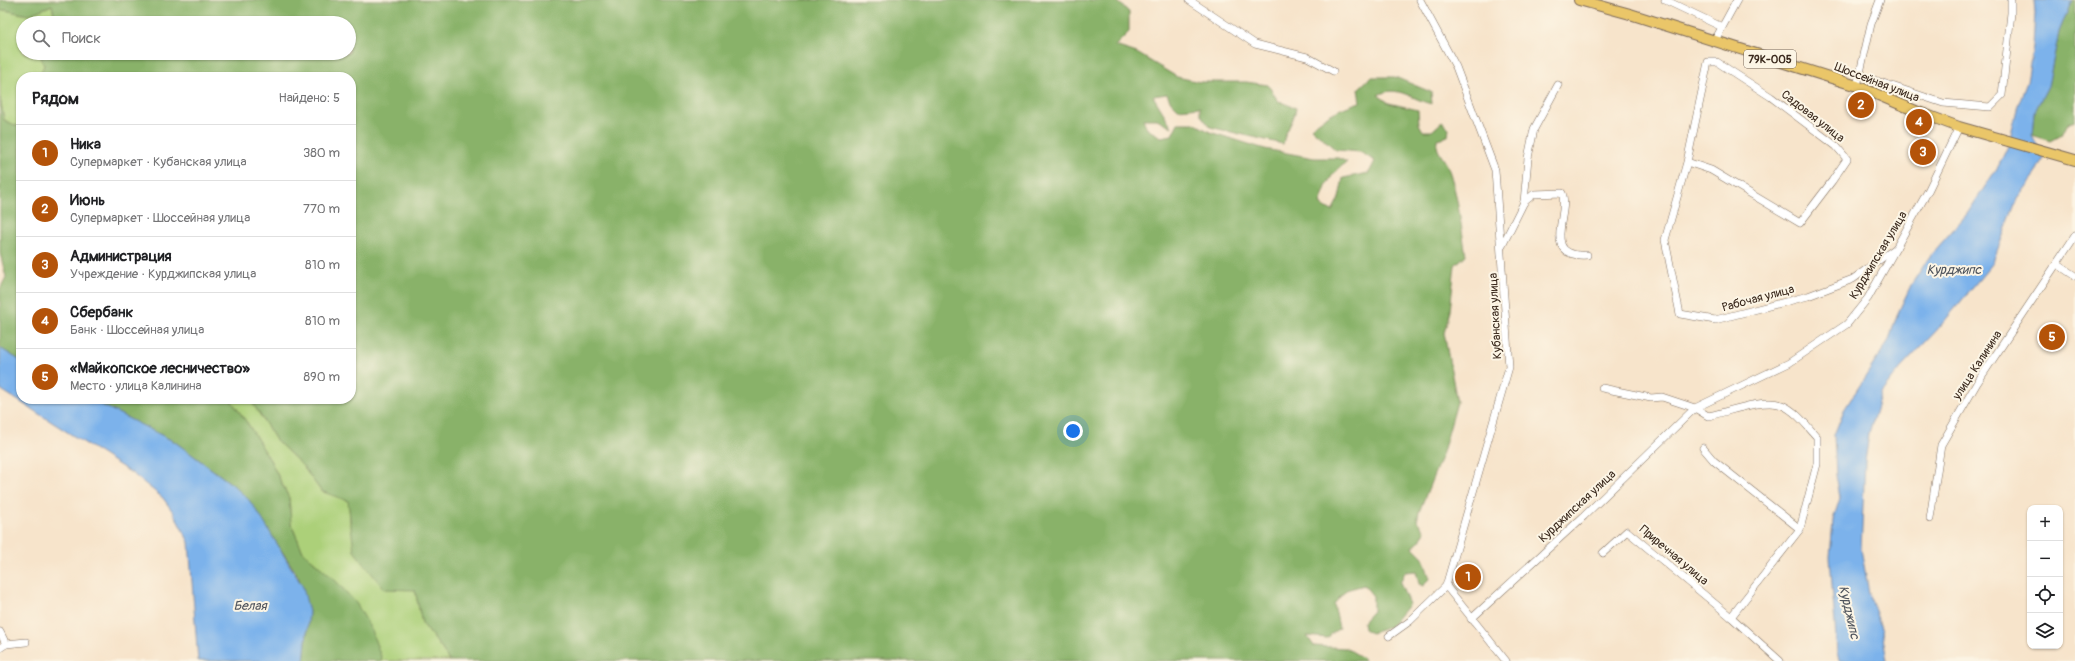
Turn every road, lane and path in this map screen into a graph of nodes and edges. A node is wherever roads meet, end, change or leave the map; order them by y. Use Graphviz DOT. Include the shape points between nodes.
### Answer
graph roads {
  1 [pos="1189,0"];
  2 [pos="1420,0"];
  3 [pos="1579,0"];
  4 [pos="1665,0"];
  5 [pos="1737,0"];
  6 [pos="1880,0"];
  7 [pos="2011,0"];
  8 [pos="1722,27"];
  9 [pos="1714,42"];
  10 [pos="1708,62"];
  11 [pos="1333,71"];
  12 [pos="1859,75"];
  13 [pos="1558,85"];
  14 [pos="1857,86"];
  15 [pos="1959,126"];
  16 [pos="2071,159"];
  17 [pos="1687,162"];
  18 [pos="1524,202"];
  19 [pos="2075,236"];
  20 [pos="1502,246"];
  21 [pos="1896,248"];
  22 [pos="1587,255"];
  23 [pos="2057,264"];
  24 [pos="2075,276"];
  25 [pos="1602,388"];
  26 [pos="1695,408"];
  27 [pos="1703,448"];
  28 [pos="1930,519"];
  29 [pos="1800,529"];
  30 [pos="1604,553"];
  31 [pos="1446,586"];
  32 [pos="1731,617"];
  33 [pos="1471,619"];
  34 [pos="0,632"];
  35 [pos="1388,636"];
  36 [pos="26,642"];
  37 [pos="3,646"];
  38 [pos="1506,661"];
  39 [pos="1780,661"];
  1 -- 11 [label="street" via="1255,44 1307,57"];
  2 -- 20 [label="street, Кубанская улица" via="1456,67 1495,170"];
  3 -- 9 [label="main road, Шоссейная улица / 79К-005"];
  4 -- 8 [label="street"];
  5 -- 8 [label="street"];
  6 -- 12 [label="street" via="1871,24"];
  7 -- 12 [label="street" via="2002,95 1990,107 1943,103"];
  8 -- 9 [label="street"];
  9 -- 14 [label="main road, Шоссейная улица / 79К-005"];
  10 -- 17 [label="street, Рабочая улица"];
  10 -- 17 [label="street, Садовая улица" via="1717,62 1770,97 1836,146 1847,159 1800,223 1711,170"];
  12 -- 14 [label="street"];
  13 -- 18 [label="street" via="1530,140"];
  14 -- 15 [label="main road, Шоссейная улица / 79К-005"];
  15 -- 16 [label="main road, Шоссейная улица / 79К-005"];
  15 -- 21 [label="street, Курджипская улица" via="1928,191"];
  17 -- 21 [label="street, Рабочая улица" via="1665,240 1680,314 1715,320 1808,296 1853,278"];
  18 -- 20 [label="street"];
  18 -- 22 [label="street" via="1534,194 1562,193 1564,205 1559,239 1568,251 1577,256"];
  19 -- 23 [label="street, улица Калинина"];
  20 -- 31 [label="street, Кубанская улица" via="1509,367"];
  21 -- 26 [label="street, Курджипская улица" via="1868,298 1847,324 1789,363"];
  23 -- 24 [label="street"];
  23 -- 28 [label="street, улица Калинина" via="1977,383 1941,444"];
  25 -- 26 [label="street" via="1651,398 1662,397"];
  26 -- 29 [label="street" via="1708,416 1764,403 1782,405 1800,418 1817,437 1817,464"];
  26 -- 33 [label="street, Курджипская улица" via="1584,516"];
  27 -- 29 [label="street" via="1714,461"];
  29 -- 32 [label="street"];
  30 -- 32 [label="street, Приречная улица" via="1627,530"];
  31 -- 33 [label="street"];
  31 -- 35 [label="street, Кубанская улица" via="1410,621"];
  32 -- 39 [label="street, Приречная улица"];
  33 -- 38 [label="street"];
  34 -- 37 [label="street"];
  36 -- 37 [label="street"];
}
